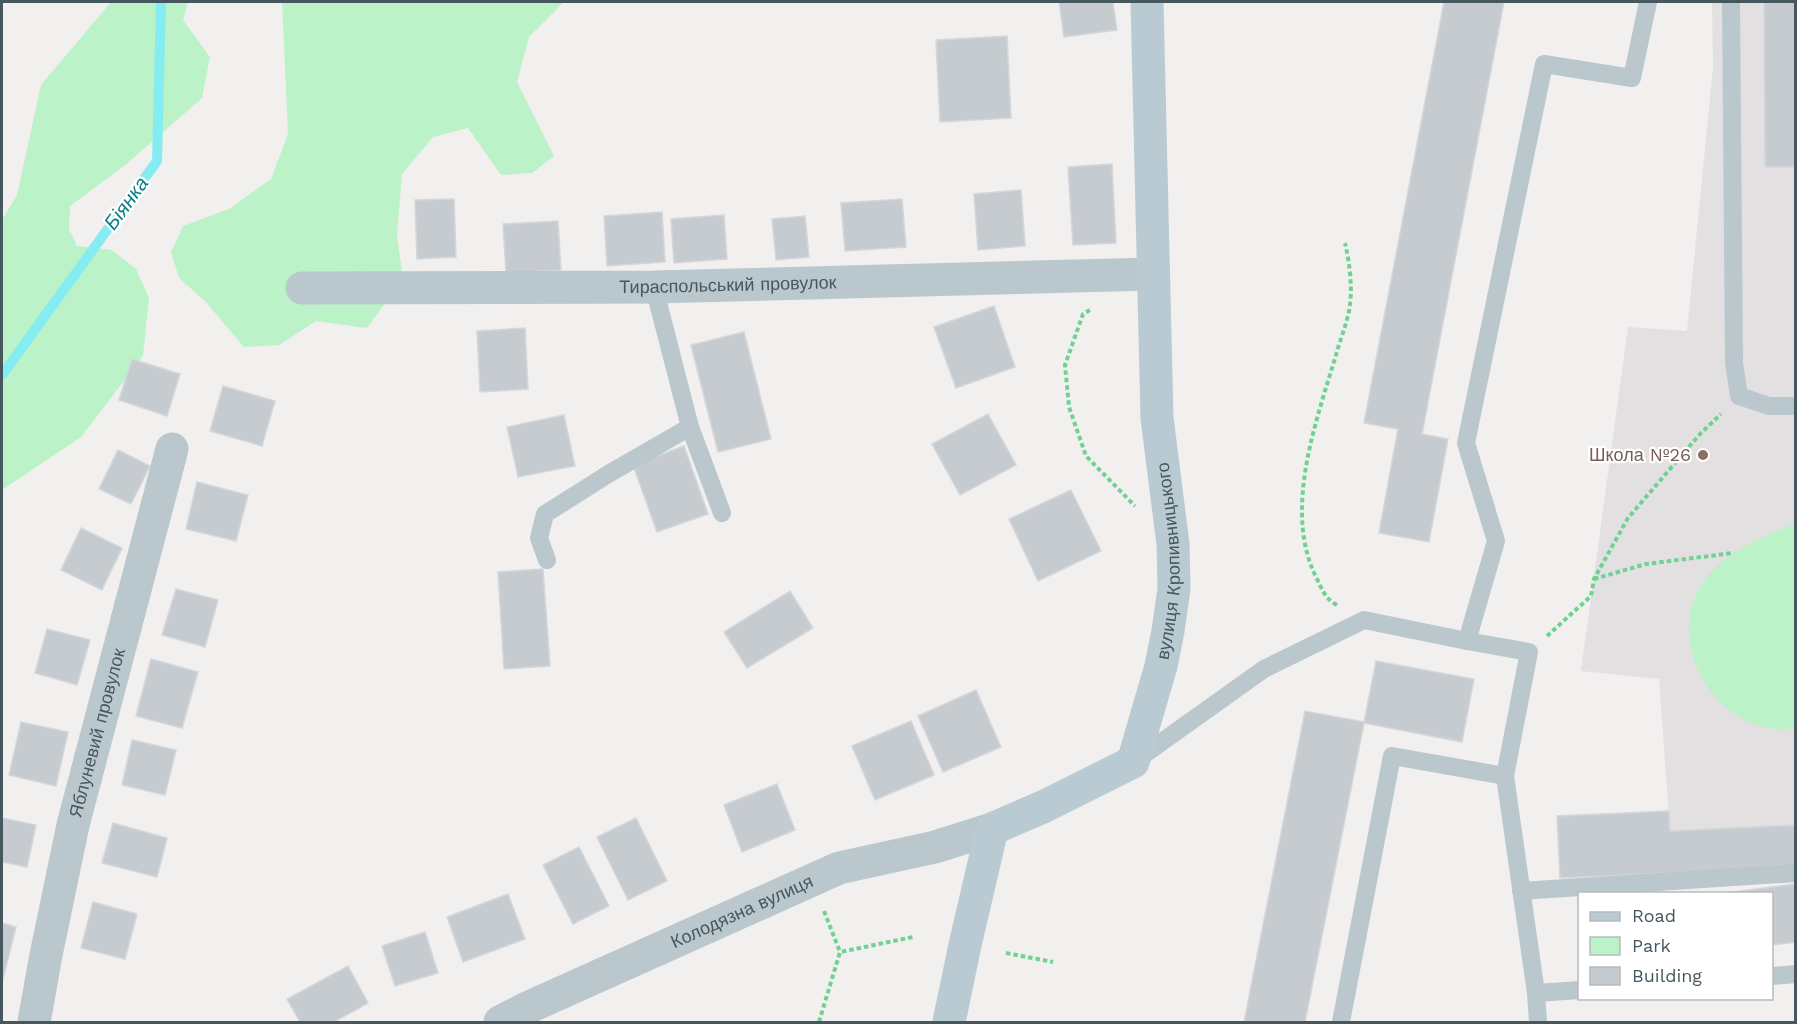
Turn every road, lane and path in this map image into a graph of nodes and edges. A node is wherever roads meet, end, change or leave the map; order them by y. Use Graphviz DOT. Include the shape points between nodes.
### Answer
graph roads {
  1 [pos="1147,2"];
  2 [pos="1648,2"];
  3 [pos="1731,2"];
  4 [pos="1345,243"];
  5 [pos="1153,274"];
  6 [pos="654,287"];
  7 [pos="302,288"];
  8 [pos="1093,309"];
  9 [pos="1739,396"];
  10 [pos="1796,406"];
  11 [pos="690,428"];
  12 [pos="172,449"];
  13 [pos="1138,509"];
  14 [pos="722,513"];
  15 [pos="1733,553"];
  16 [pos="548,560"];
  17 [pos="1594,579"];
  18 [pos="1364,620"];
  19 [pos="1467,641"];
  20 [pos="1529,652"];
  21 [pos="1133,762"];
  22 [pos="1505,776"];
  23 [pos="992,829"];
  24 [pos="1796,873"];
  25 [pos="813,880"];
  26 [pos="1521,891"];
  27 [pos="913,937"];
  28 [pos="840,952"];
  29 [pos="1006,953"];
  30 [pos="1053,962"];
  31 [pos="1796,974"];
  32 [pos="1773,976"];
  33 [pos="1578,990"];
  34 [pos="1536,993"];
  35 [pos="520,1018"];
  36 [pos="34,1023"];
  37 [pos="819,1023"];
  38 [pos="949,1023"];
  39 [pos="1341,1023"];
  40 [pos="1538,1023"];
  1 -- 5 [label="main road, вулиця Кропивницького"];
  2 -- 19 [label="lane" via="1632,78 1544,64 1466,443 1496,541"];
  3 -- 9 [label="lane" via="1734,363"];
  4 -- 18 [label="path" via="1351,267 1349,310 1304,479 1302,523 1310,565 1328,600"];
  5 -- 6 [label="street, Тираспольський провулок"];
  5 -- 21 [label="main road, вулиця Кропивницького" via="1157,418 1173,544 1174,589 1161,666"];
  6 -- 7 [label="street, Тираспольський провулок"];
  6 -- 11 [label="lane"];
  8 -- 13 [label="path" via="1083,314 1065,365 1069,407 1086,456"];
  9 -- 10 [label="lane" via="1769,406"];
  9 -- 17 [label="path" via="1700,434 1628,518"];
  11 -- 14 [label="lane"];
  11 -- 16 [label="lane" via="545,514 539,538"];
  12 -- 36 [label="street, Яблуневий провулок" via="73,825"];
  15 -- 17 [label="path" via="1646,564"];
  17 -- 20 [label="path" via="1591,596"];
  18 -- 19 [label="lane"];
  18 -- 21 [label="lane" via="1264,669"];
  19 -- 20 [label="lane"];
  20 -- 22 [label="lane"];
  21 -- 23 [label="main road"];
  22 -- 26 [label="lane"];
  22 -- 39 [label="lane" via="1392,756"];
  23 -- 25 [label="street, Колодязна вулиця" via="935,847 839,868"];
  23 -- 38 [label="main road"];
  24 -- 26 [label="lane"];
  25 -- 28 [label="path"];
  25 -- 35 [label="street, Колодязна вулиця"];
  26 -- 34 [label="lane"];
  27 -- 28 [label="path"];
  28 -- 37 [label="path"];
  29 -- 30 [label="path"];
  31 -- 32 [label="lane"];
  33 -- 34 [label="lane"];
  34 -- 40 [label="lane"];
}
